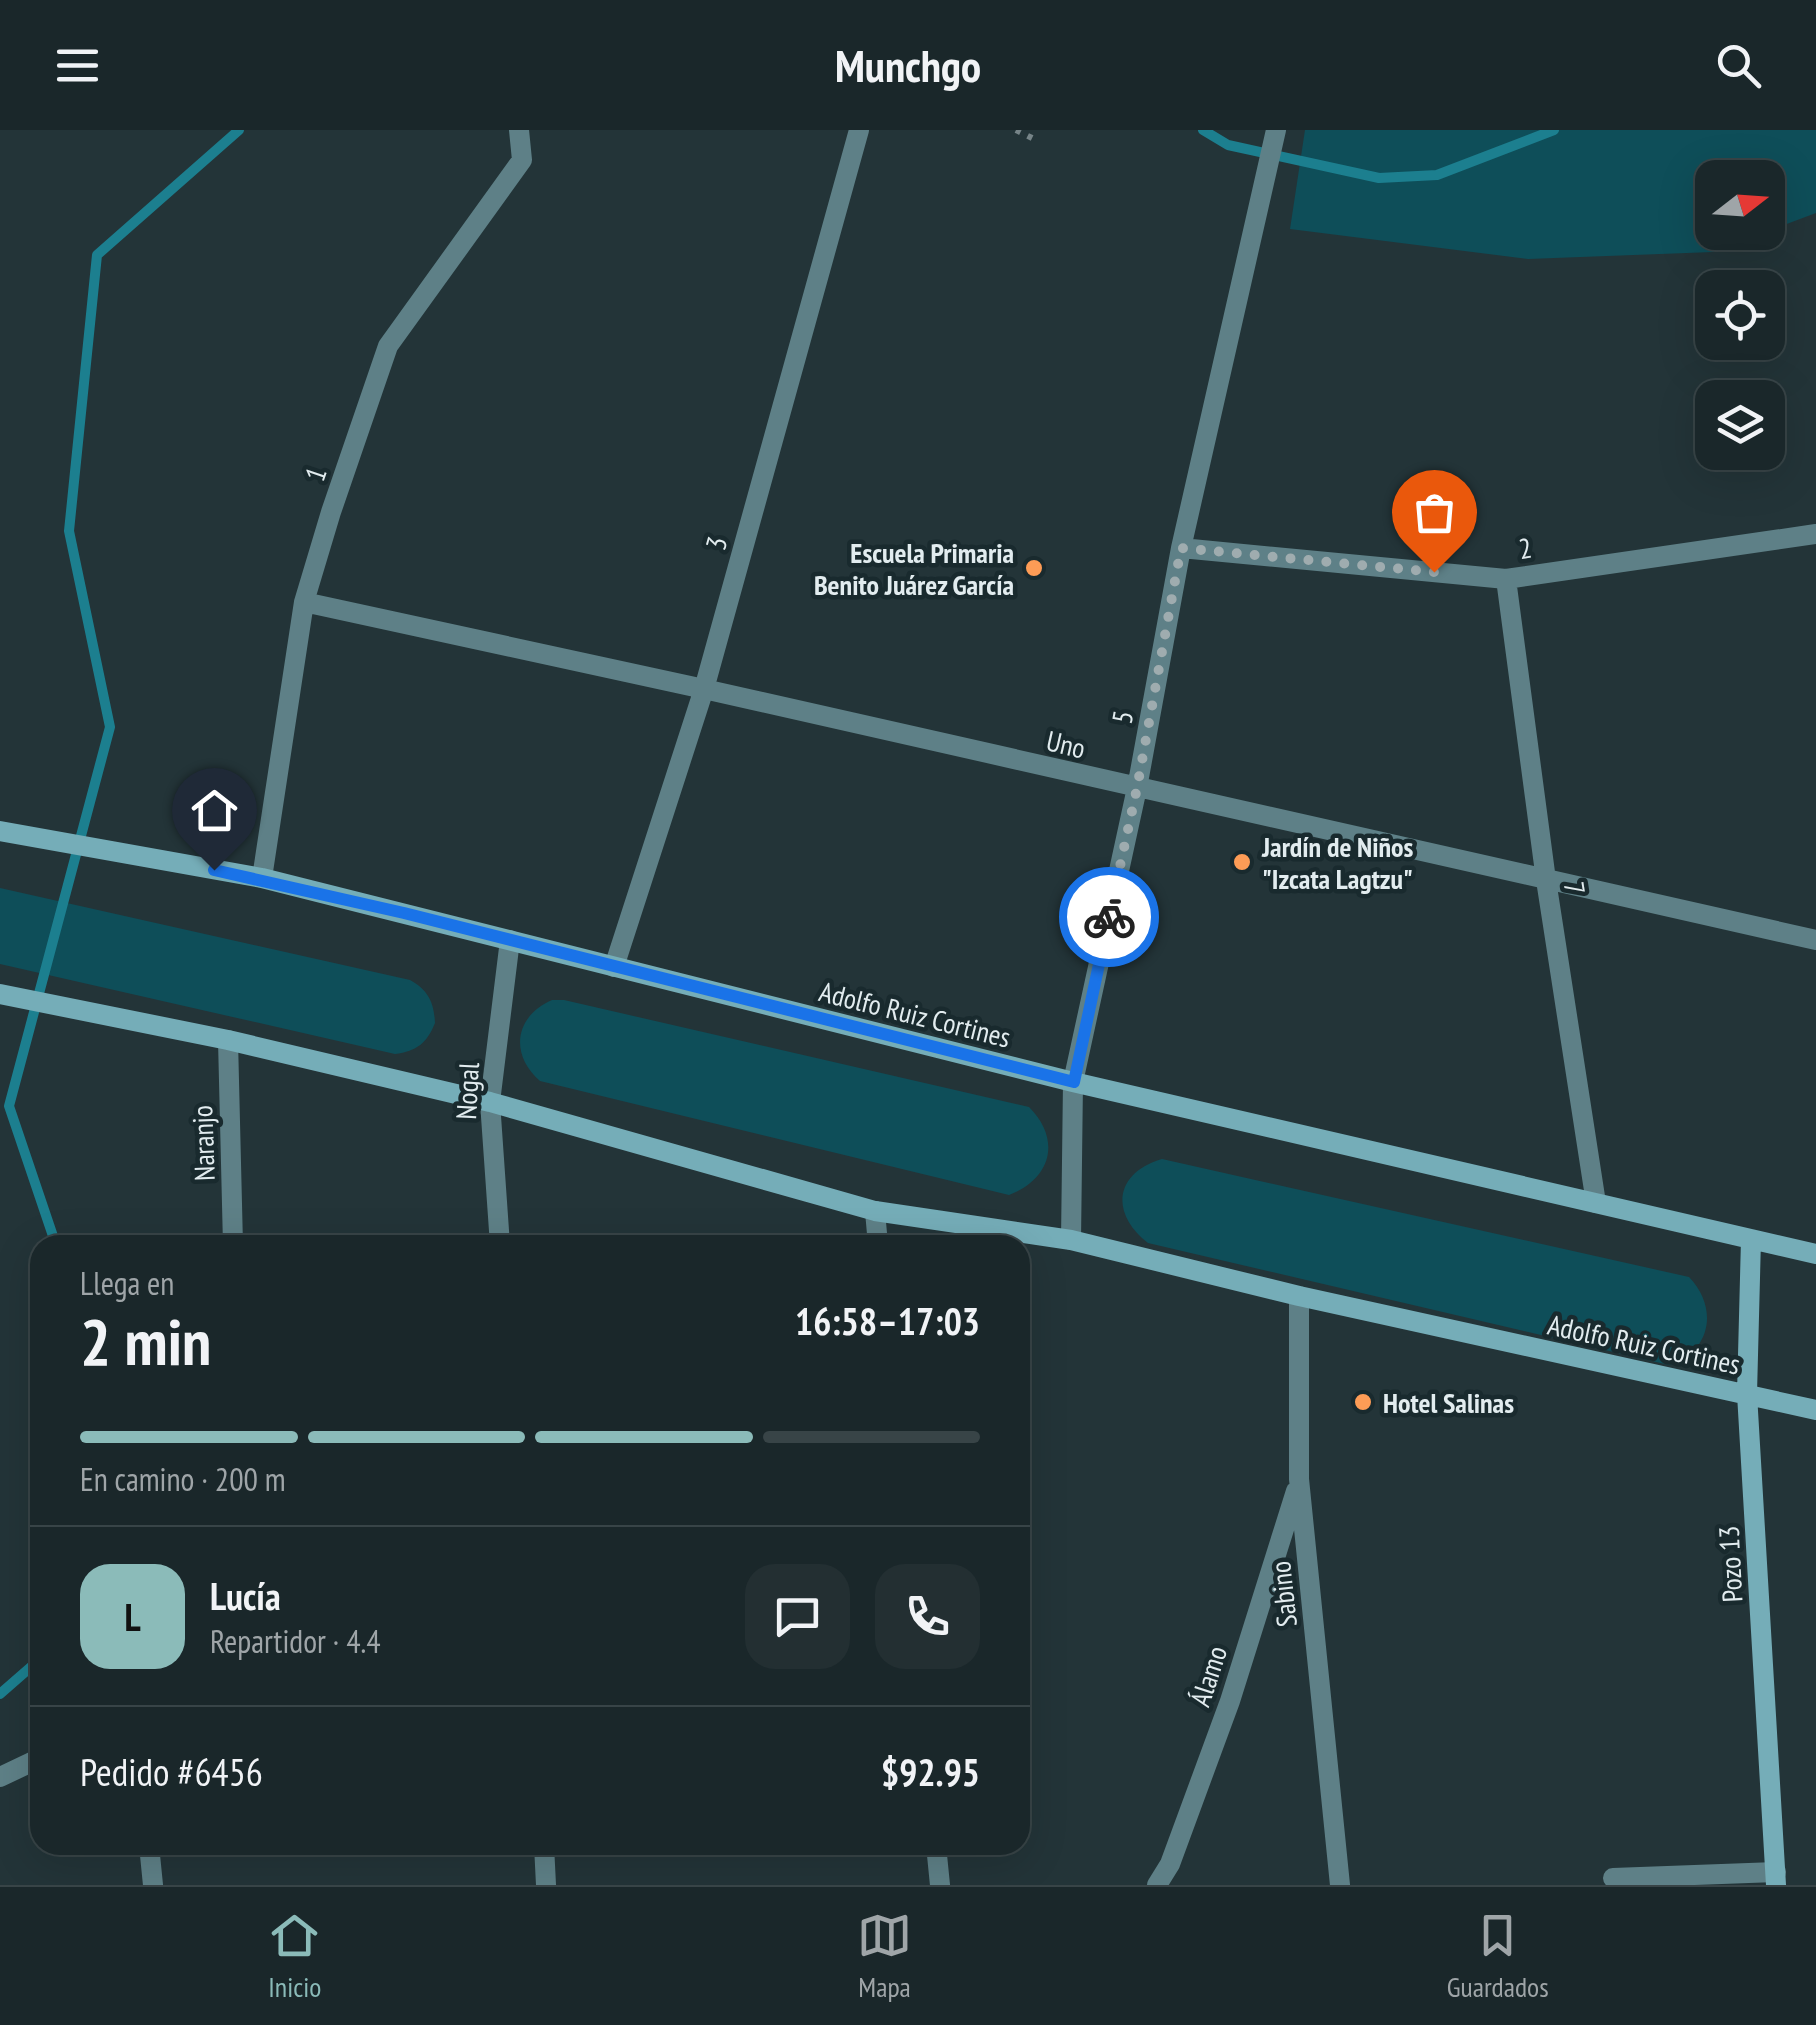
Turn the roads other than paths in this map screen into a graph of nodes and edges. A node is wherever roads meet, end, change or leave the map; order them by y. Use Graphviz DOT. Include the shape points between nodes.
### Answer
graph roads {
  1 [pos="518,130"];
  2 [pos="859,130"];
  3 [pos="1276,130"];
  4 [pos="1816,534"];
  5 [pos="1181,548"];
  6 [pos="1506,579"];
  7 [pos="304,602"];
  8 [pos="704,688"];
  9 [pos="1137,788"];
  10 [pos="0,831"];
  11 [pos="262,878"];
  12 [pos="1546,880"];
  13 [pos="510,940"];
  14 [pos="1816,940"];
  15 [pos="614,967"];
  16 [pos="0,994"];
  17 [pos="228,1040"];
  18 [pos="1074,1082"];
  19 [pos="490,1102"];
  20 [pos="1596,1203"];
  21 [pos="875,1211"];
  22 [pos="234,1235"];
  23 [pos="499,1235"];
  24 [pos="877,1235"];
  25 [pos="1751,1239"];
  26 [pos="1071,1240"];
  27 [pos="1816,1254"];
  28 [pos="1299,1296"];
  29 [pos="1748,1394"];
  30 [pos="1816,1410"];
  31 [pos="1299,1480"];
  32 [pos="30,1763"];
  33 [pos="0,1777"];
  34 [pos="150,1855"];
  35 [pos="544,1855"];
  36 [pos="937,1855"];
  37 [pos="1613,1878"];
  38 [pos="1776,1878"];
  39 [pos="153,1885"];
  40 [pos="546,1885"];
  41 [pos="940,1885"];
  42 [pos="1157,1885"];
  43 [pos="1340,1885"];
  1 -- 7 [label="street, 1" via="522,160 388,346"];
  2 -- 8 [label="street, 3"];
  3 -- 5 [label="street, 5"];
  4 -- 6 [label="street, 2"];
  5 -- 6 [label="street, 2"];
  5 -- 9 [label="street, 5"];
  6 -- 12 [label="street, 7"];
  7 -- 8 [label="street, Uno"];
  7 -- 11 [label="street, 1"];
  8 -- 9 [label="street, Uno"];
  8 -- 15 [label="street, 3"];
  9 -- 12 [label="street, Uno"];
  9 -- 18 [label="street, 5"];
  10 -- 11 [label="main road, Adolfo Ruiz Cortines"];
  11 -- 13 [label="main road, Adolfo Ruiz Cortines"];
  12 -- 14 [label="street, Uno"];
  12 -- 20 [label="street, 7"];
  13 -- 15 [label="main road, Adolfo Ruiz Cortines"];
  13 -- 19 [label="street, Nogal"];
  15 -- 18 [label="main road, Adolfo Ruiz Cortines"];
  16 -- 17 [label="main road, Adolfo Ruiz Cortines"];
  17 -- 19 [label="main road, Adolfo Ruiz Cortines"];
  17 -- 22 [label="street, Naranjo"];
  18 -- 20 [label="main road, Adolfo Ruiz Cortines"];
  18 -- 26 [label="street, 5"];
  19 -- 21 [label="main road, Adolfo Ruiz Cortines"];
  19 -- 23 [label="street, Nogal"];
  20 -- 25 [label="main road, Adolfo Ruiz Cortines"];
  21 -- 24 [label="street"];
  21 -- 26 [label="main road, Adolfo Ruiz Cortines"];
  25 -- 27 [label="main road, Adolfo Ruiz Cortines"];
  25 -- 29 [label="main road, Pozo 13"];
  26 -- 28 [label="main road, Adolfo Ruiz Cortines"];
  28 -- 29 [label="main road, Adolfo Ruiz Cortines"];
  28 -- 31 [label="street, Sabino"];
  29 -- 30 [label="main road, Adolfo Ruiz Cortines"];
  29 -- 38 [label="main road, Pozo 13"];
  31 -- 42 [label="street, Álamo" via="1230,1701"];
  31 -- 43 [label="street, Sabino"];
  32 -- 33 [label="street"];
  34 -- 39 [label="street"];
  35 -- 40 [label="street"];
  36 -- 41 [label="street"];
  37 -- 38 [label="street"];
}
